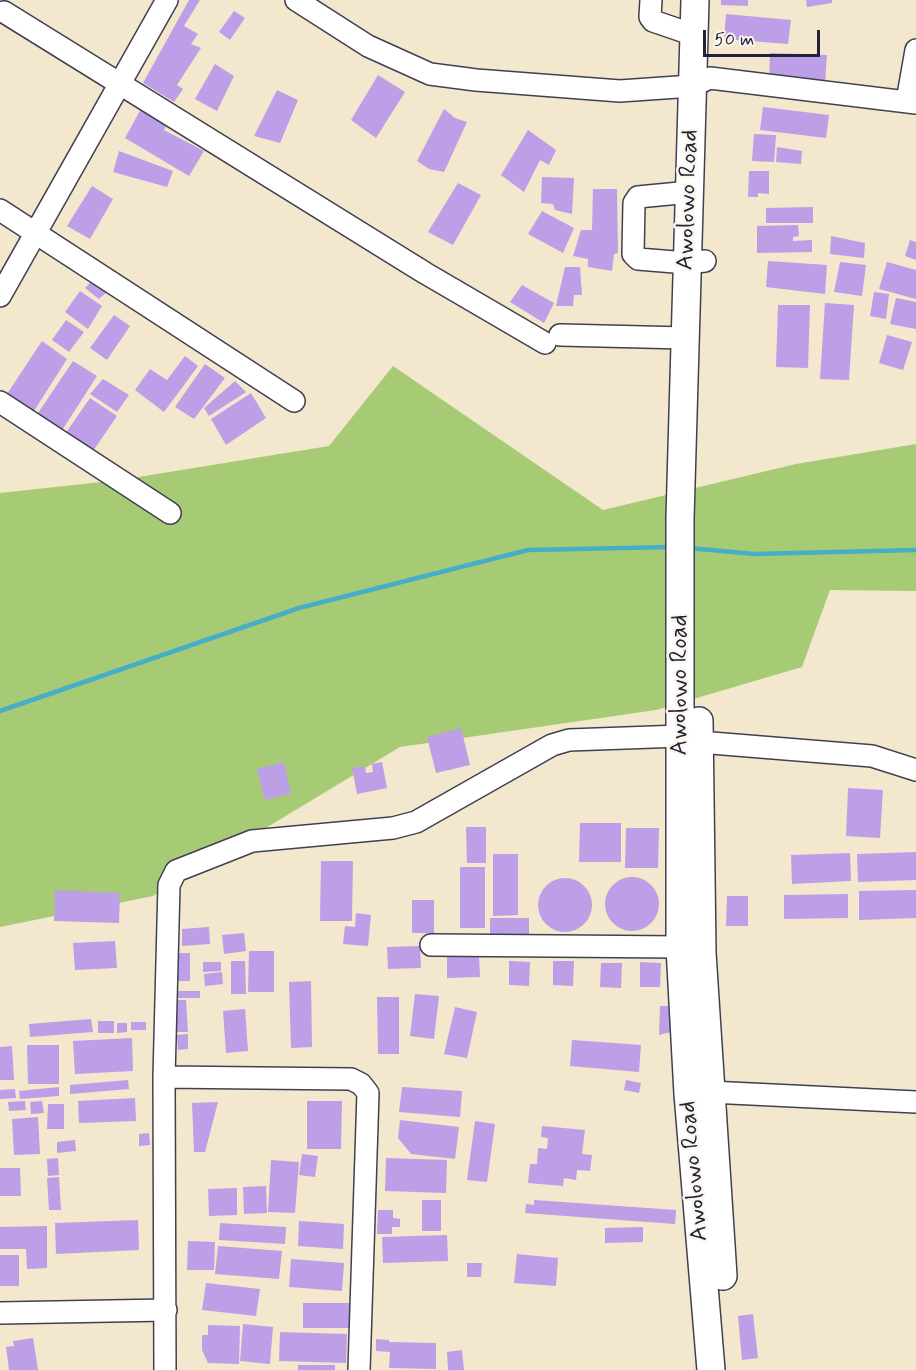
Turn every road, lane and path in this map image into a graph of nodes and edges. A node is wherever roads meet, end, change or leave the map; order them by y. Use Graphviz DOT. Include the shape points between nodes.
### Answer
graph roads {
  1 [pos="167,0"];
  2 [pos="296,0"];
  3 [pos="651,0"];
  4 [pos="695,0"];
  5 [pos="713,0"];
  6 [pos="4,12"];
  7 [pos="694,35"];
  8 [pos="916,50"];
  9 [pos="119,81"];
  10 [pos="701,82"];
  11 [pos="912,102"];
  12 [pos="690,192"];
  13 [pos="0,210"];
  14 [pos="36,235"];
  15 [pos="696,262"];
  16 [pos="0,296"];
  17 [pos="685,338"];
  18 [pos="294,401"];
  19 [pos="0,402"];
  20 [pos="170,513"];
  21 [pos="689,517"];
  22 [pos="690,739"];
  23 [pos="916,770"];
  24 [pos="431,945"];
  25 [pos="680,947"];
  26 [pos="164,1077"];
  27 [pos="710,1092"];
  28 [pos="916,1102"];
  29 [pos="166,1310"];
  30 [pos="0,1313"];
  31 [pos="165,1370"];
  32 [pos="359,1370"];
  33 [pos="711,1370"];
  34 [pos="729,1370"];
  1 -- 9 [label="street"];
  2 -- 10 [label="street" via="368,46 430,74 620,91"];
  3 -- 7 [label="street" via="653,21"];
  4 -- 7 [label="main road, Awolowo Road"];
  5 -- 10 [label="main road, Awolowo Road"];
  6 -- 9 [label="street"];
  7 -- 10 [label="main road, Awolowo Road"];
  8 -- 11 [label="street"];
  9 -- 14 [label="street"];
  9 -- 17 [label="street" via="425,273 553,339"];
  10 -- 11 [label="street"];
  10 -- 12 [label="main road, Awolowo Road"];
  10 -- 15 [label="main road, Awolowo Road"];
  12 -- 15 [label="main road, Awolowo Road"];
  12 -- 15 [label="street" via="638,197 634,203 633,254 638,259"];
  13 -- 14 [label="street"];
  14 -- 16 [label="street"];
  14 -- 18 [label="street"];
  15 -- 17 [label="main road, Awolowo Road"];
  15 -- 21 [label="main road, Awolowo Road"];
  17 -- 21 [label="main road, Awolowo Road"];
  19 -- 20 [label="street"];
  21 -- 22 [label="main road, Awolowo Road"];
  22 -- 23 [label="street" via="872,756"];
  22 -- 25 [label="main road, Awolowo Road"];
  22 -- 26 [label="street" via="569,740 552,745 416,822 393,828 252,841 176,871 169,885"];
  22 -- 27 [label="main road, Awolowo Road"];
  24 -- 25 [label="street"];
  25 -- 33 [label="main road, Awolowo Road"];
  26 -- 29 [label="street"];
  26 -- 32 [label="street" via="351,1079 368,1093"];
  27 -- 28 [label="street"];
  27 -- 34 [label="main road, Awolowo Road"];
  29 -- 30 [label="street"];
  29 -- 31 [label="street"];
}
